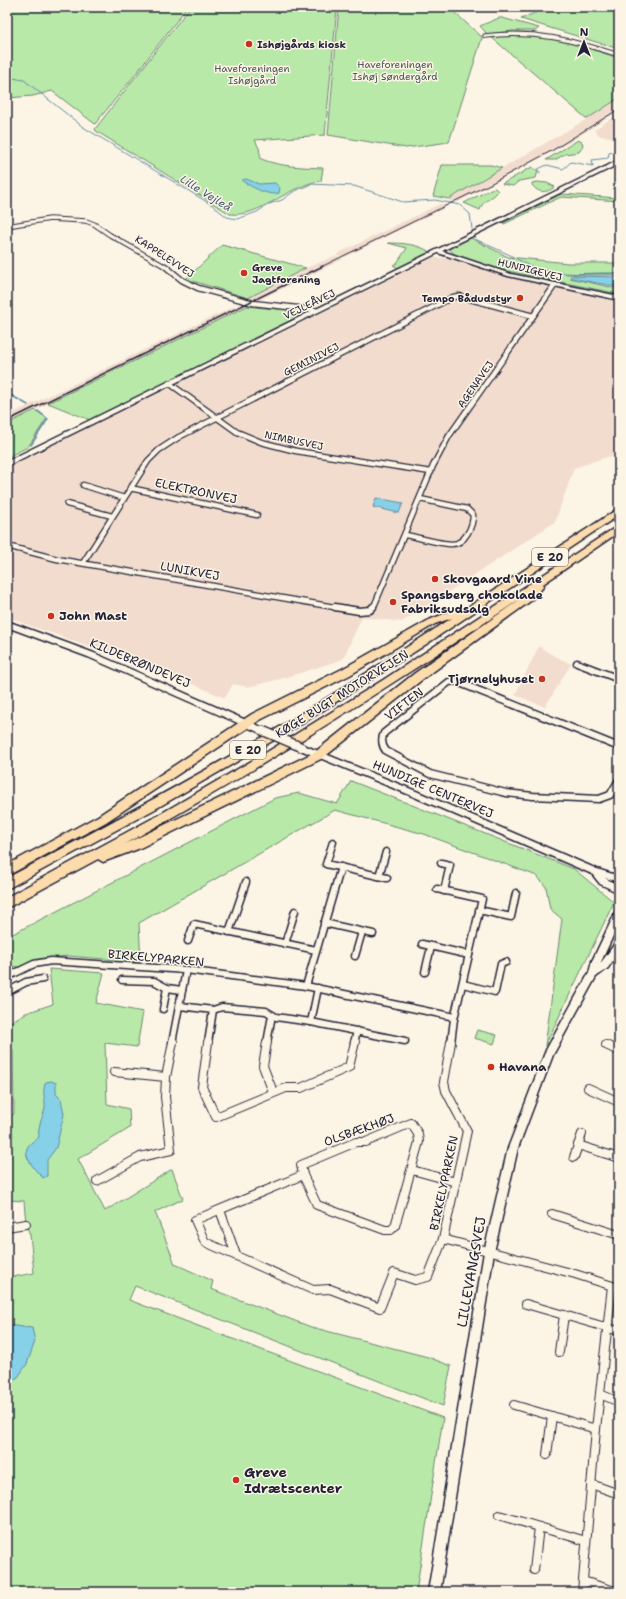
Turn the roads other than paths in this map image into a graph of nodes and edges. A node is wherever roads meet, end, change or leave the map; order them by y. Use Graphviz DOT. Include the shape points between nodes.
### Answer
graph roads {
  1 [pos="486,36"];
  2 [pos="619,55"];
  3 [pos="619,162"];
  4 [pos="7,226"];
  5 [pos="438,251"];
  6 [pos="554,285"];
  7 [pos="619,298"];
  8 [pos="315,310"];
  9 [pos="533,316"];
  10 [pos="169,383"];
  11 [pos="217,417"];
  12 [pos="7,464"];
  13 [pos="431,472"];
  14 [pos="84,485"];
  15 [pos="130,488"];
  16 [pos="124,498"];
  17 [pos="420,499"];
  18 [pos="67,504"];
  19 [pos="619,511"];
  20 [pos="257,515"];
  21 [pos="112,516"];
  22 [pos="619,528"];
  23 [pos="404,535"];
  24 [pos="7,546"];
  25 [pos="83,563"];
  26 [pos="548,575"];
  27 [pos="481,603"];
  28 [pos="370,610"];
  29 [pos="7,624"];
  30 [pos="577,663"];
  31 [pos="619,679"];
  32 [pos="246,723"];
  33 [pos="261,730"];
  34 [pos="619,747"];
  35 [pos="319,755"];
  36 [pos="619,780"];
  37 [pos="333,842"];
  38 [pos="386,852"];
  39 [pos="441,863"];
  40 [pos="74,867"];
  41 [pos="341,867"];
  42 [pos="7,871"];
  43 [pos="595,872"];
  44 [pos="379,876"];
  45 [pos="387,878"];
  46 [pos="619,879"];
  47 [pos="246,882"];
  48 [pos="7,884"];
  49 [pos="437,889"];
  50 [pos="619,890"];
  51 [pos="444,891"];
  52 [pos="516,893"];
  53 [pos="7,902"];
  54 [pos="479,910"];
  55 [pos="295,911"];
  56 [pos="619,914"];
  57 [pos="324,923"];
  58 [pos="229,932"];
  59 [pos="362,932"];
  60 [pos="373,934"];
  61 [pos="188,941"];
  62 [pos="285,944"];
  63 [pos="422,944"];
  64 [pos="619,945"];
  65 [pos="431,947"];
  66 [pos="316,950"];
  67 [pos="469,955"];
  68 [pos="355,956"];
  69 [pos="506,962"];
  70 [pos="186,970"];
  71 [pos="425,972"];
  72 [pos="593,974"];
  73 [pos="7,977"];
  74 [pos="43,979"];
  75 [pos="122,980"];
  76 [pos="462,984"];
  77 [pos="306,986"];
  78 [pos="167,988"];
  79 [pos="318,988"];
  80 [pos="182,990"];
  81 [pos="7,992"];
  82 [pos="180,1006"];
  83 [pos="163,1009"];
  84 [pos="213,1010"];
  85 [pos="272,1015"];
  86 [pos="454,1019"];
  87 [pos="311,1022"];
  88 [pos="357,1031"];
  89 [pos="405,1041"];
  90 [pos="606,1046"];
  91 [pos="619,1051"];
  92 [pos="114,1072"];
  93 [pos="166,1077"];
  94 [pos="588,1088"];
  95 [pos="273,1092"];
  96 [pos="619,1102"];
  97 [pos="582,1134"];
  98 [pos="578,1145"];
  99 [pos="574,1157"];
  100 [pos="619,1158"];
  101 [pos="412,1170"];
  102 [pos="303,1175"];
  103 [pos="97,1181"];
  104 [pos="456,1182"];
  105 [pos="220,1210"];
  106 [pos="552,1214"];
  107 [pos="26,1224"];
  108 [pos="7,1227"];
  109 [pos="619,1235"];
  110 [pos="443,1239"];
  111 [pos="488,1252"];
  112 [pos="236,1255"];
  113 [pos="617,1287"];
  114 [pos="526,1304"];
  115 [pos="564,1315"];
  116 [pos="607,1326"];
  117 [pos="619,1331"];
  118 [pos="559,1352"];
  119 [pos="600,1394"];
  120 [pos="619,1402"];
  121 [pos="514,1405"];
  122 [pos="552,1416"];
  123 [pos="596,1429"];
  124 [pos="547,1455"];
  125 [pos="591,1484"];
  126 [pos="619,1494"];
  127 [pos="499,1515"];
  128 [pos="539,1527"];
  129 [pos="586,1541"];
  130 [pos="534,1570"];
  131 [pos="583,1581"];
  132 [pos="434,1592"];
  133 [pos="582,1592"];
  134 [pos="618,1592"];
  1 -- 2 [label="street" via="519,32 547,34"];
  3 -- 5 [label="street, VEJLEÅVEJ"];
  4 -- 8 [label="street, KAPPELEVVEJ" via="50,219 86,221 154,259 182,280 198,288 254,303"];
  5 -- 6 [label="street, HUNDIGEVEJ" via="510,275"];
  5 -- 8 [label="street, VEJLEÅVEJ"];
  6 -- 7 [label="street, HUNDIGEVEJ"];
  6 -- 9 [label="street, AGENAVEJ"];
  8 -- 10 [label="street, VEJLEÅVEJ"];
  9 -- 11 [label="street, GEMINIVEJ" via="459,296 453,297"];
  9 -- 13 [label="street, AGENAVEJ" via="449,436"];
  10 -- 11 [label="street, NIMBUSVEJ"];
  10 -- 12 [label="street, VEJLEÅVEJ"];
  11 -- 13 [label="street, NIMBUSVEJ" via="237,432 276,447"];
  11 -- 15 [label="street, GEMINIVEJ" via="159,450 148,461"];
  13 -- 17 [label="street, AGENAVEJ"];
  14 -- 16 [label="street"];
  15 -- 16 [label="street, GEMINIVEJ"];
  15 -- 20 [label="street, ELEKTRONVEJ"];
  16 -- 21 [label="street, GEMINIVEJ"];
  17 -- 23 [label="street, AGENAVEJ"];
  17 -- 23 [label="street" via="467,509 473,515 469,531 458,543 450,544"];
  18 -- 21 [label="street"];
  19 -- 27 [label="highway, KØGE BUGT MOTORVEJEN / E 20"];
  21 -- 25 [label="street, GEMINIVEJ"];
  22 -- 26 [label="highway, KØGE BUGT MOTORVEJEN / E 20"];
  23 -- 28 [label="street, AGENAVEJ" via="375,604"];
  24 -- 25 [label="street, LUNIKVEJ"];
  25 -- 28 [label="street, LUNIKVEJ" via="359,611"];
  26 -- 35 [label="highway" via="529,598 419,676"];
  26 -- 40 [label="highway, KØGE BUGT MOTORVEJEN / E 20" via="308,732"];
  27 -- 32 [label="highway" via="432,622 346,672"];
  27 -- 48 [label="highway, KØGE BUGT MOTORVEJEN / E 20" via="290,725 136,814"];
  29 -- 32 [label="street, KILDEBRØNDEVEJ" via="92,655"];
  30 -- 31 [label="street"];
  32 -- 33 [label="street, KILDEBRØNDEVEJ"];
  32 -- 42 [label="highway" via="102,819"];
  33 -- 35 [label="street, HUNDIGE CENTERVEJ, bridge"];
  34 -- 36 [label="street, VIFTEN" via="454,681 449,682 382,737 386,751 430,774 506,793 599,799 610,795"];
  35 -- 40 [label="highway" via="134,846"];
  35 -- 43 [label="street, HUNDIGE CENTERVEJ" via="414,793"];
  37 -- 41 [label="street" via="326,864"];
  38 -- 44 [label="street"];
  39 -- 51 [label="street" via="450,865"];
  40 -- 53 [label="highway, KØGE BUGT MOTORVEJEN / E 20"];
  41 -- 44 [label="street"];
  41 -- 57 [label="street"];
  43 -- 46 [label="street, HUNDIGE CENTERVEJ"];
  43 -- 50 [label="street, HUNDIGE CENTERVEJ" via="603,882"];
  44 -- 45 [label="street"];
  47 -- 58 [label="street"];
  49 -- 51 [label="street"];
  51 -- 54 [label="street" via="482,898"];
  52 -- 54 [label="street" via="511,917"];
  54 -- 67 [label="street, BIRKELYPARKEN"];
  55 -- 62 [label="street"];
  56 -- 72 [label="street, LILLEVANGSVEJ" via="596,961"];
  57 -- 59 [label="street"];
  57 -- 66 [label="street"];
  58 -- 61 [label="street, BIRKELYPARKEN" via="194,924"];
  58 -- 62 [label="street, BIRKELYPARKEN"];
  59 -- 60 [label="street"];
  59 -- 68 [label="street"];
  62 -- 66 [label="street, BIRKELYPARKEN"];
  63 -- 65 [label="street"];
  64 -- 72 [label="street, LILLEVANGSVEJ" via="605,965"];
  65 -- 67 [label="street"];
  65 -- 71 [label="street"];
  66 -- 77 [label="street"];
  67 -- 76 [label="street, BIRKELYPARKEN"];
  69 -- 76 [label="street" via="501,964 495,992"];
  70 -- 73 [label="street, BIRKELYPARKEN" via="51,961 34,964"];
  70 -- 77 [label="street, BIRKELYPARKEN"];
  70 -- 80 [label="street"];
  72 -- 111 [label="street, LILLEVANGSVEJ" via="549,1053 513,1148"];
  74 -- 81 [label="street" via="26,982"];
  75 -- 78 [label="street" via="154,981"];
  76 -- 86 [label="street, BIRKELYPARKEN"];
  77 -- 79 [label="street, BIRKELYPARKEN"];
  78 -- 80 [label="street"];
  78 -- 83 [label="street"];
  79 -- 86 [label="street, BIRKELYPARKEN" via="446,1014"];
  79 -- 87 [label="street"];
  80 -- 82 [label="street"];
  82 -- 84 [label="street"];
  82 -- 93 [label="street"];
  84 -- 85 [label="street" via="222,1007 266,1011"];
  84 -- 95 [label="street" via="202,1087 216,1117"];
  85 -- 87 [label="street"];
  85 -- 95 [label="street" via="263,1066"];
  86 -- 104 [label="street, BIRKELYPARKEN" via="444,1082 446,1091 467,1131"];
  87 -- 88 [label="street"];
  88 -- 89 [label="street"];
  88 -- 95 [label="street" via="349,1067 301,1088 286,1088"];
  90 -- 91 [label="street"];
  92 -- 93 [label="street"];
  93 -- 103 [label="street" via="165,1097 171,1150 140,1156"];
  94 -- 96 [label="street"];
  97 -- 98 [label="street"];
  98 -- 99 [label="street"];
  98 -- 100 [label="street"];
  101 -- 102 [label="street, OLSBÆKHØJ" via="395,1226 391,1230 318,1205"];
  101 -- 102 [label="street, OLSBÆKHØJ" via="419,1142 412,1123 366,1142 356,1142 301,1165"];
  101 -- 104 [label="street"];
  102 -- 105 [label="street"];
  104 -- 110 [label="street, BIRKELYPARKEN"];
  105 -- 112 [label="street"];
  105 -- 112 [label="street" via="195,1220 205,1242"];
  106 -- 109 [label="street"];
  107 -- 108 [label="street"];
  110 -- 111 [label="street, BIRKELYPARKEN"];
  110 -- 112 [label="street" via="428,1277 416,1281 394,1273 380,1308 330,1289 313,1290"];
  111 -- 113 [label="street, BIRKELYPARKEN"];
  111 -- 132 [label="street, LILLEVANGSVEJ"];
  113 -- 116 [label="street"];
  114 -- 115 [label="street"];
  115 -- 116 [label="street"];
  115 -- 118 [label="street"];
  116 -- 117 [label="street"];
  116 -- 119 [label="street"];
  119 -- 120 [label="street"];
  119 -- 123 [label="street"];
  121 -- 122 [label="street"];
  122 -- 123 [label="street"];
  122 -- 124 [label="street"];
  123 -- 125 [label="street"];
  125 -- 126 [label="street"];
  125 -- 129 [label="street"];
  127 -- 128 [label="street"];
  128 -- 129 [label="street"];
  128 -- 130 [label="street"];
  129 -- 131 [label="street"];
  131 -- 133 [label="street"];
  131 -- 134 [label="street"];
}
